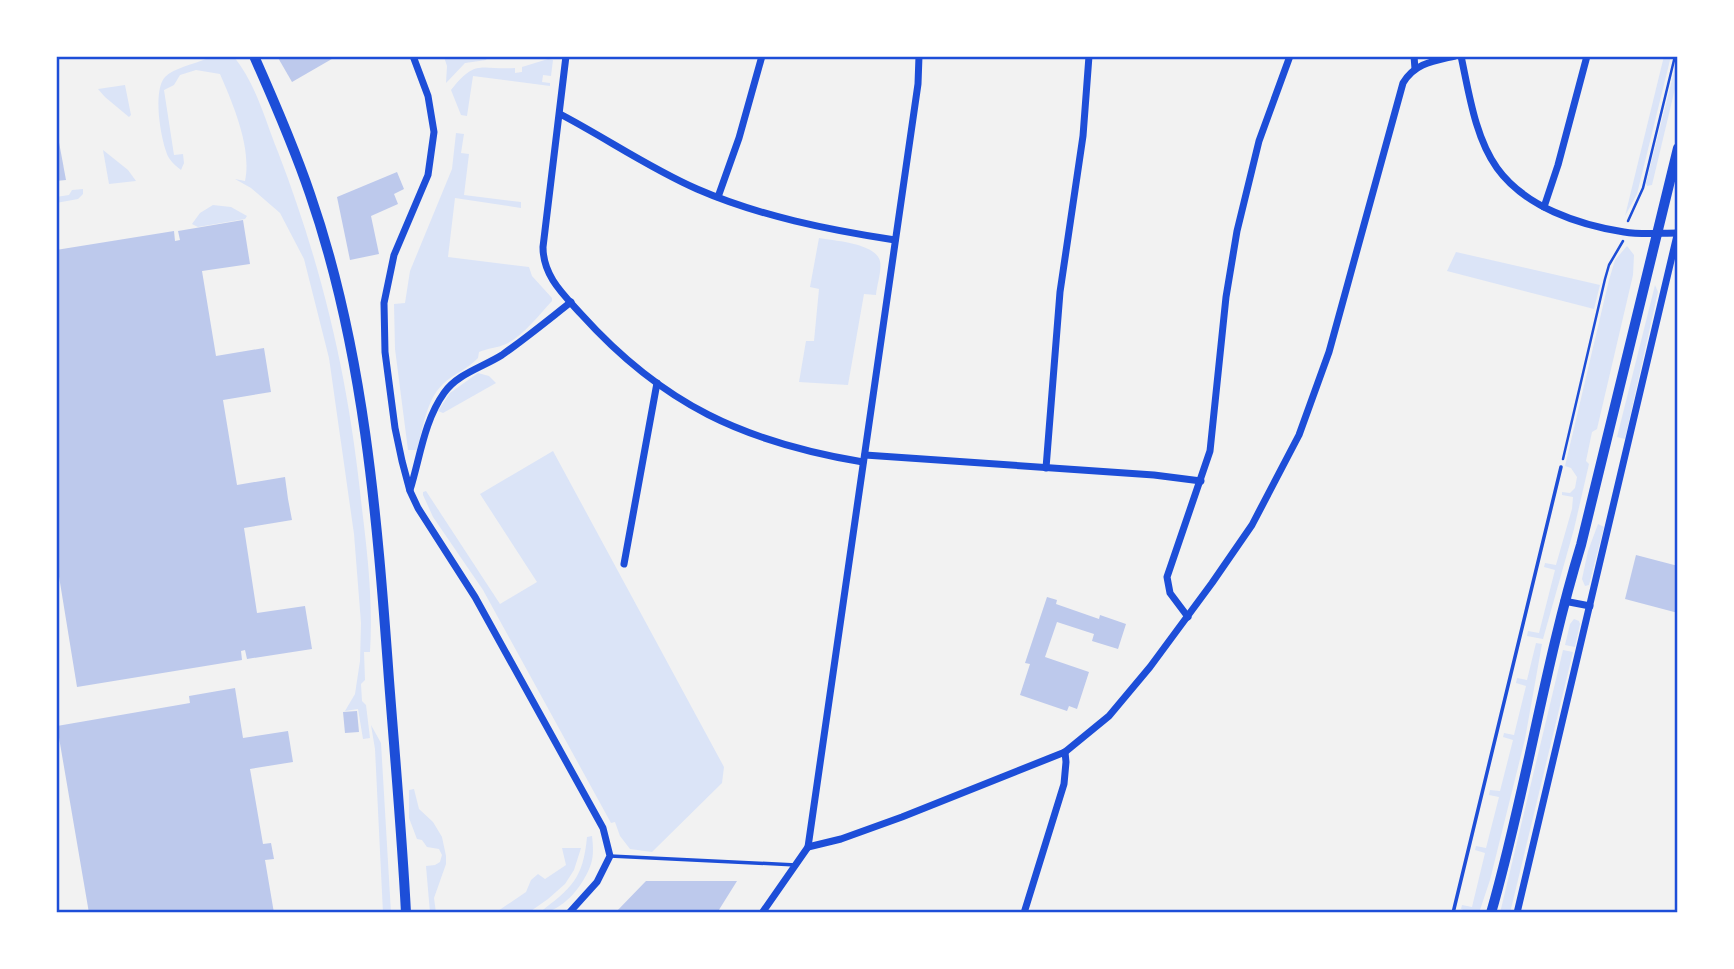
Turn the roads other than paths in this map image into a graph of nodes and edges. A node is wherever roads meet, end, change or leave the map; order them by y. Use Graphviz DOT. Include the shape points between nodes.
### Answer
graph roads {
  1 [pos="254,56"];
  2 [pos="413,56"];
  3 [pos="566,56"];
  4 [pos="762,56"];
  5 [pos="919,56"];
  6 [pos="1089,56"];
  7 [pos="1290,56"];
  8 [pos="1414,56"];
  9 [pos="1455,56"];
  10 [pos="1461,56"];
  11 [pos="1587,56"];
  12 [pos="1415,69"];
  13 [pos="560,114"];
  14 [pos="1678,148"];
  15 [pos="718,197"];
  16 [pos="1544,207"];
  17 [pos="1678,232"];
  18 [pos="1655,234"];
  19 [pos="895,240"];
  20 [pos="570,302"];
  21 [pos="657,383"];
  22 [pos="864,459"];
  23 [pos="1561,467"];
  24 [pos="1046,468"];
  25 [pos="1201,481"];
  26 [pos="410,491"];
  27 [pos="624,564"];
  28 [pos="1564,601"];
  29 [pos="1590,606"];
  30 [pos="1188,617"];
  31 [pos="1065,752"];
  32 [pos="808,847"];
  33 [pos="610,856"];
  34 [pos="796,865"];
  35 [pos="406,913"];
  36 [pos="569,913"];
  37 [pos="762,913"];
  38 [pos="1024,913"];
  39 [pos="1453,913"];
  40 [pos="1491,913"];
  41 [pos="1517,913"];
  1 -- 35 [label="main road" via="310,195 357,377 383,597"];
  2 -- 26 [label="street" via="432,115 433,147 422,191 390,267 383,320 395,428"];
  3 -- 13 [label="street"];
  4 -- 15 [label="street"];
  5 -- 19 [label="street"];
  6 -- 24 [label="street" via="1083,136 1060,292"];
  7 -- 25 [label="street" via="1244,199 1226,297 1210,451"];
  8 -- 12 [label="street"];
  9 -- 12 [label="street"];
  10 -- 16 [label="street" via="1481,135 1496,167"];
  11 -- 16 [label="street"];
  12 -- 30 [label="street" via="1403,83 1329,352 1298,435 1252,525"];
  13 -- 15 [label="street" via="648,165"];
  13 -- 20 [label="street" via="543,259"];
  14 -- 18 [label="main road"];
  15 -- 19 [label="street" via="812,224"];
  16 -- 18 [label="street" via="1571,219"];
  17 -- 18 [label="street"];
  17 -- 29 [label="street"];
  18 -- 28 [label="main road"];
  19 -- 22 [label="street"];
  20 -- 21 [label="street" via="614,348"];
  20 -- 26 [label="street" via="446,391 427,427"];
  21 -- 22 [label="street" via="691,407 747,433 791,448"];
  21 -- 27 [label="street"];
  22 -- 24 [label="street"];
  22 -- 32 [label="street"];
  23 -- 39 [label="lane"];
  24 -- 25 [label="street"];
  25 -- 30 [label="street" via="1167,577 1170,593"];
  26 -- 33 [label="street" via="475,597 603,828"];
  28 -- 29 [label="street"];
  28 -- 40 [label="main road"];
  29 -- 41 [label="street"];
  30 -- 31 [label="street" via="1109,716"];
  31 -- 32 [label="street" via="902,817"];
  31 -- 38 [label="street" via="1061,796"];
  32 -- 34 [label="street"];
  33 -- 34 [label="lane"];
  33 -- 36 [label="street" via="597,882"];
  34 -- 37 [label="street"];
}
